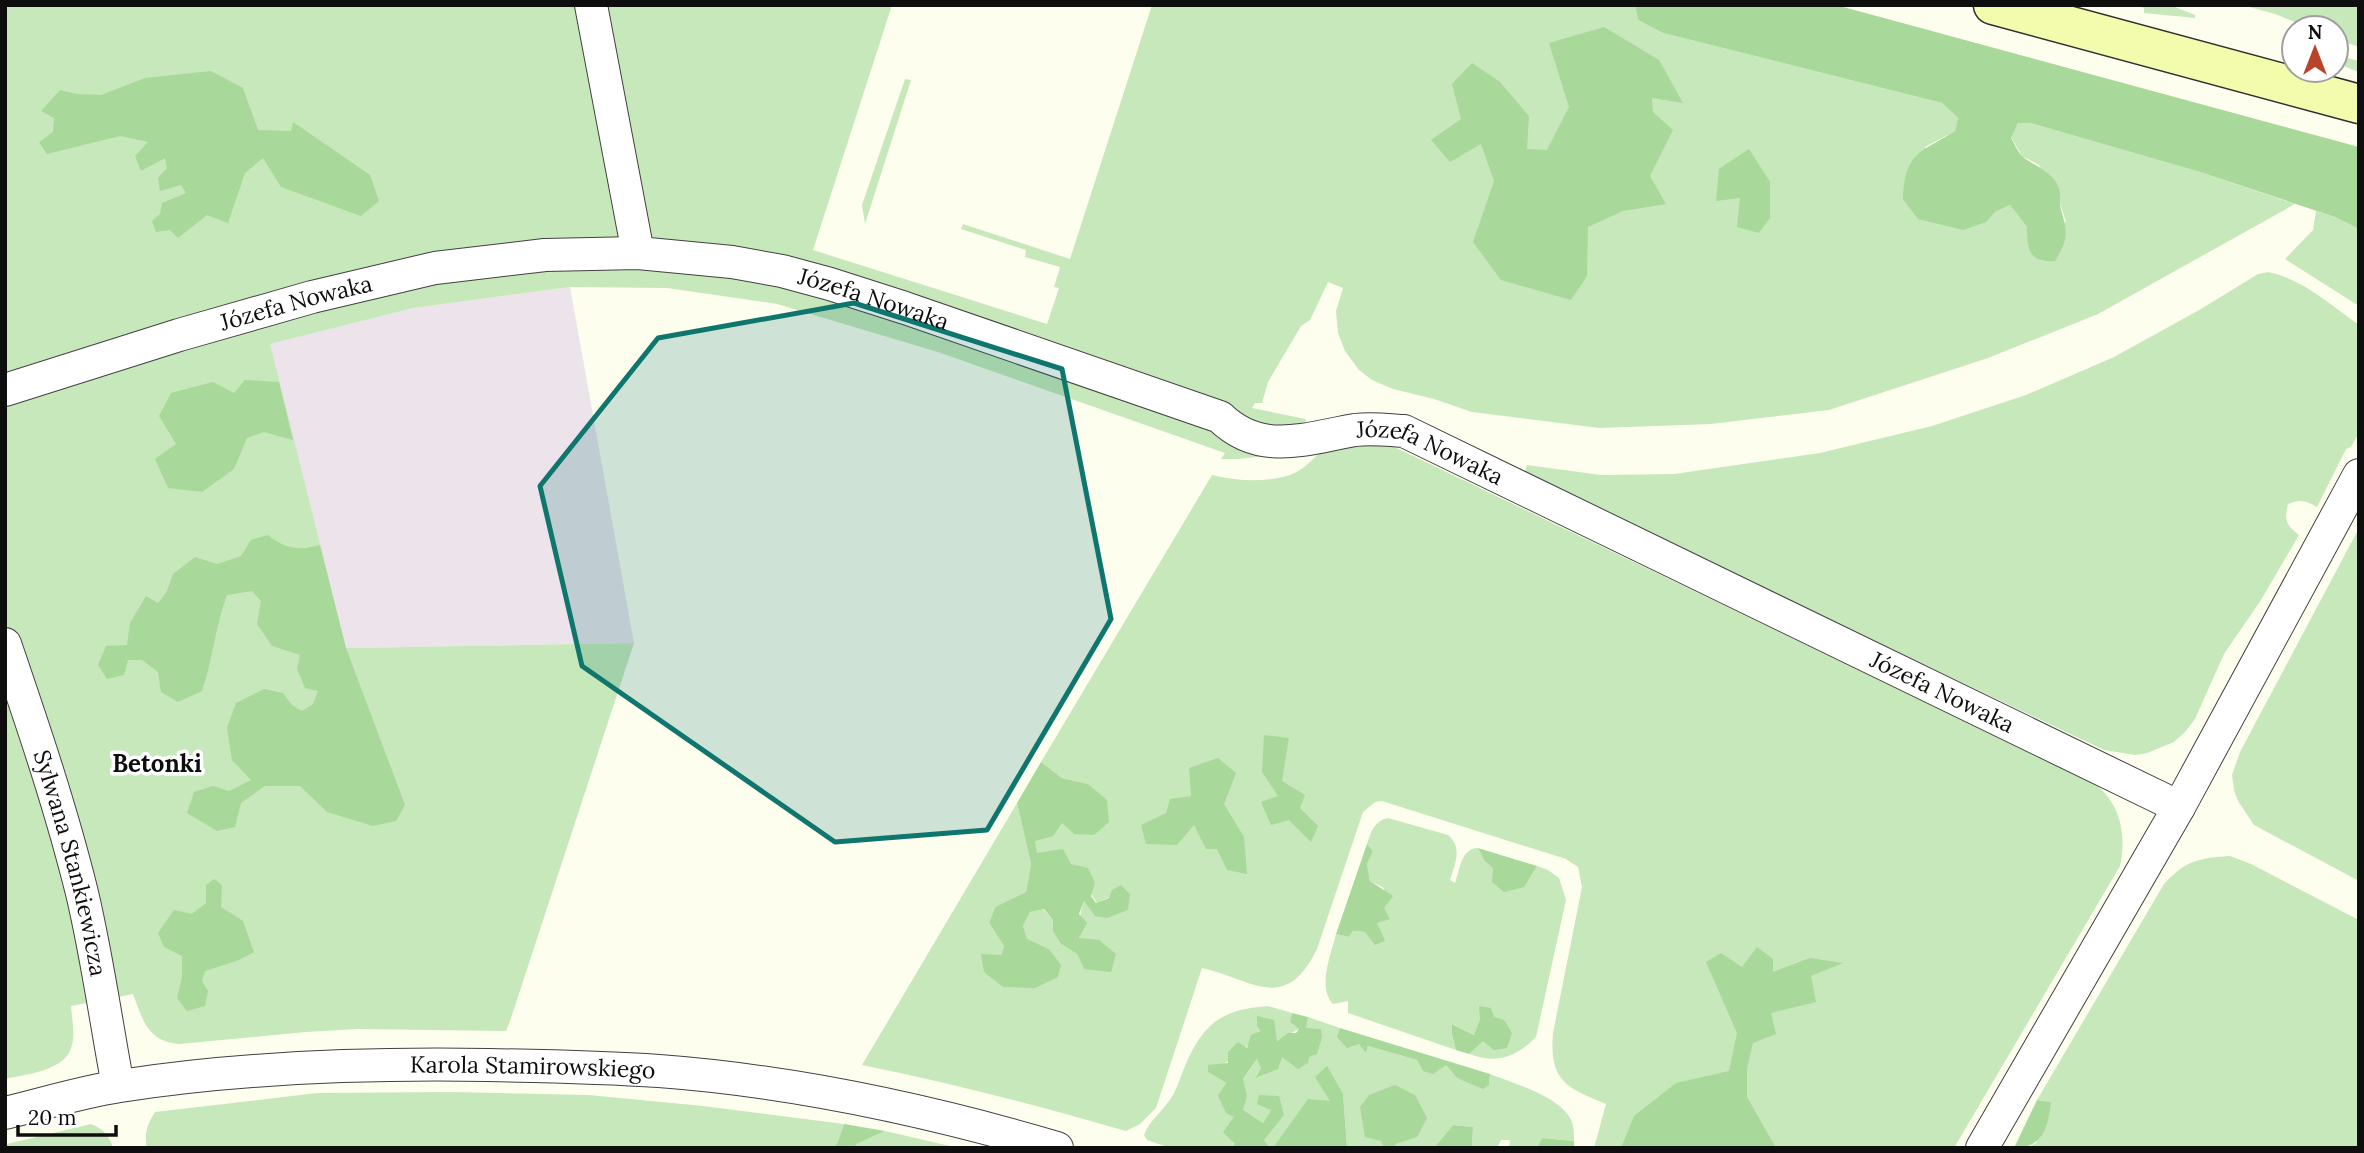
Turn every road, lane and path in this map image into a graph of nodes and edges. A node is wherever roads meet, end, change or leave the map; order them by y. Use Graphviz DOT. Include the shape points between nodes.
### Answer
graph roads {
  1 [pos="591,5"];
  2 [pos="1993,5"];
  3 [pos="2359,104"];
  4 [pos="638,253"];
  5 [pos="5,390"];
  6 [pos="2359,475"];
  7 [pos="5,644"];
  8 [pos="2179,807"];
  9 [pos="118,1086"];
  10 [pos="5,1113"];
  11 [pos="1057,1148"];
  12 [pos="1982,1148"];
  1 -- 4 [label="street"];
  2 -- 3 [label="main road"];
  4 -- 5 [label="street, Józefa Nowaka" via="545,255 435,268 312,297"];
  4 -- 8 [label="street, Józefa Nowaka" via="732,262 830,284 1220,417 1244,435 1300,442 1357,430 1404,431"];
  6 -- 8 [label="street"];
  7 -- 9 [label="street, Sylwana Stankiewicza" via="74,860"];
  8 -- 12 [label="street"];
  9 -- 10 [label="street, Karola Stamirowskiego"];
  9 -- 11 [label="street, Karola Stamirowskiego" via="241,1070 377,1063 660,1071 874,1102 981,1125"];
}
